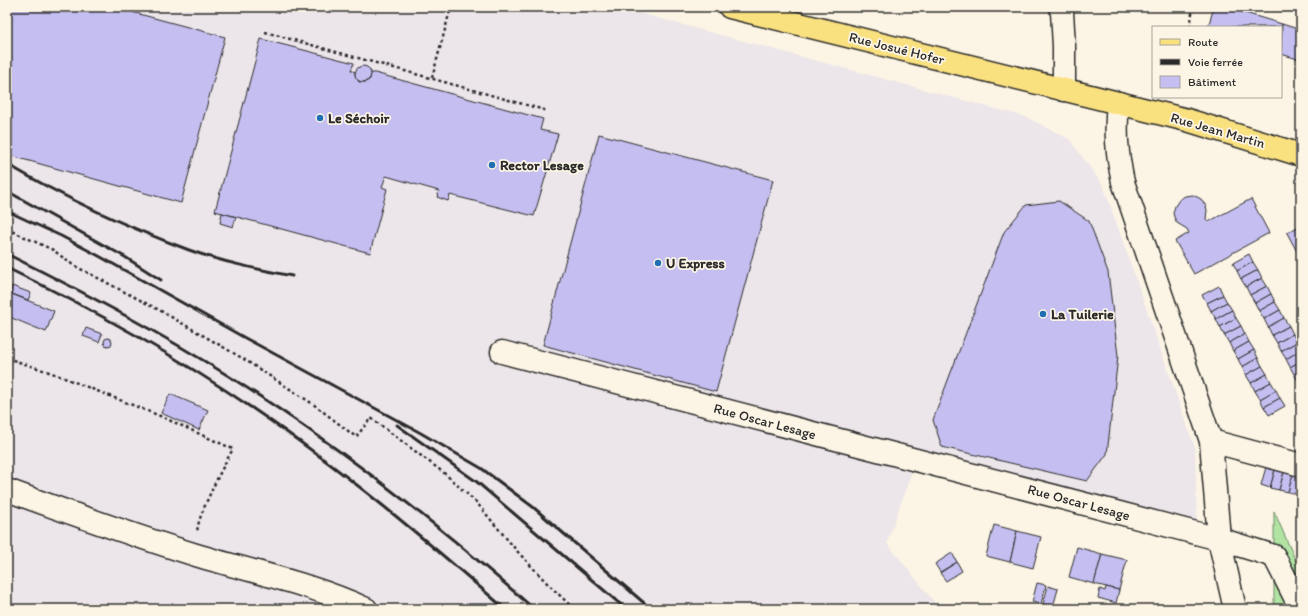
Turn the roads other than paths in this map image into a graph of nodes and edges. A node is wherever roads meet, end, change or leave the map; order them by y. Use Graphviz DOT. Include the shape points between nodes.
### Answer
graph roads {
  1 [pos="730,7"];
  2 [pos="1060,7"];
  3 [pos="1064,90"];
  4 [pos="1118,103"];
  5 [pos="1301,154"];
  6 [pos="502,352"];
  7 [pos="1211,441"];
  8 [pos="1301,465"];
  9 [pos="7,490"];
  10 [pos="1219,539"];
  11 [pos="366,609"];
  12 [pos="1235,609"];
  13 [pos="1301,609"];
  1 -- 3 [label="main road, Rue Josué Hofer"];
  2 -- 3 [label="street" via="1064,46"];
  3 -- 4 [label="main road, Rue Jean Martin"];
  4 -- 5 [label="main road, Rue Jean Martin" via="1187,120"];
  4 -- 7 [label="street" via="1117,155 1123,182"];
  6 -- 10 [label="street, Rue Oscar Lesage"];
  7 -- 8 [label="street"];
  7 -- 10 [label="street"];
  9 -- 11 [label="street" via="112,528 318,590"];
  10 -- 12 [label="street"];
  10 -- 13 [label="street, Rue Oscar Lesage" via="1274,556"];
}
